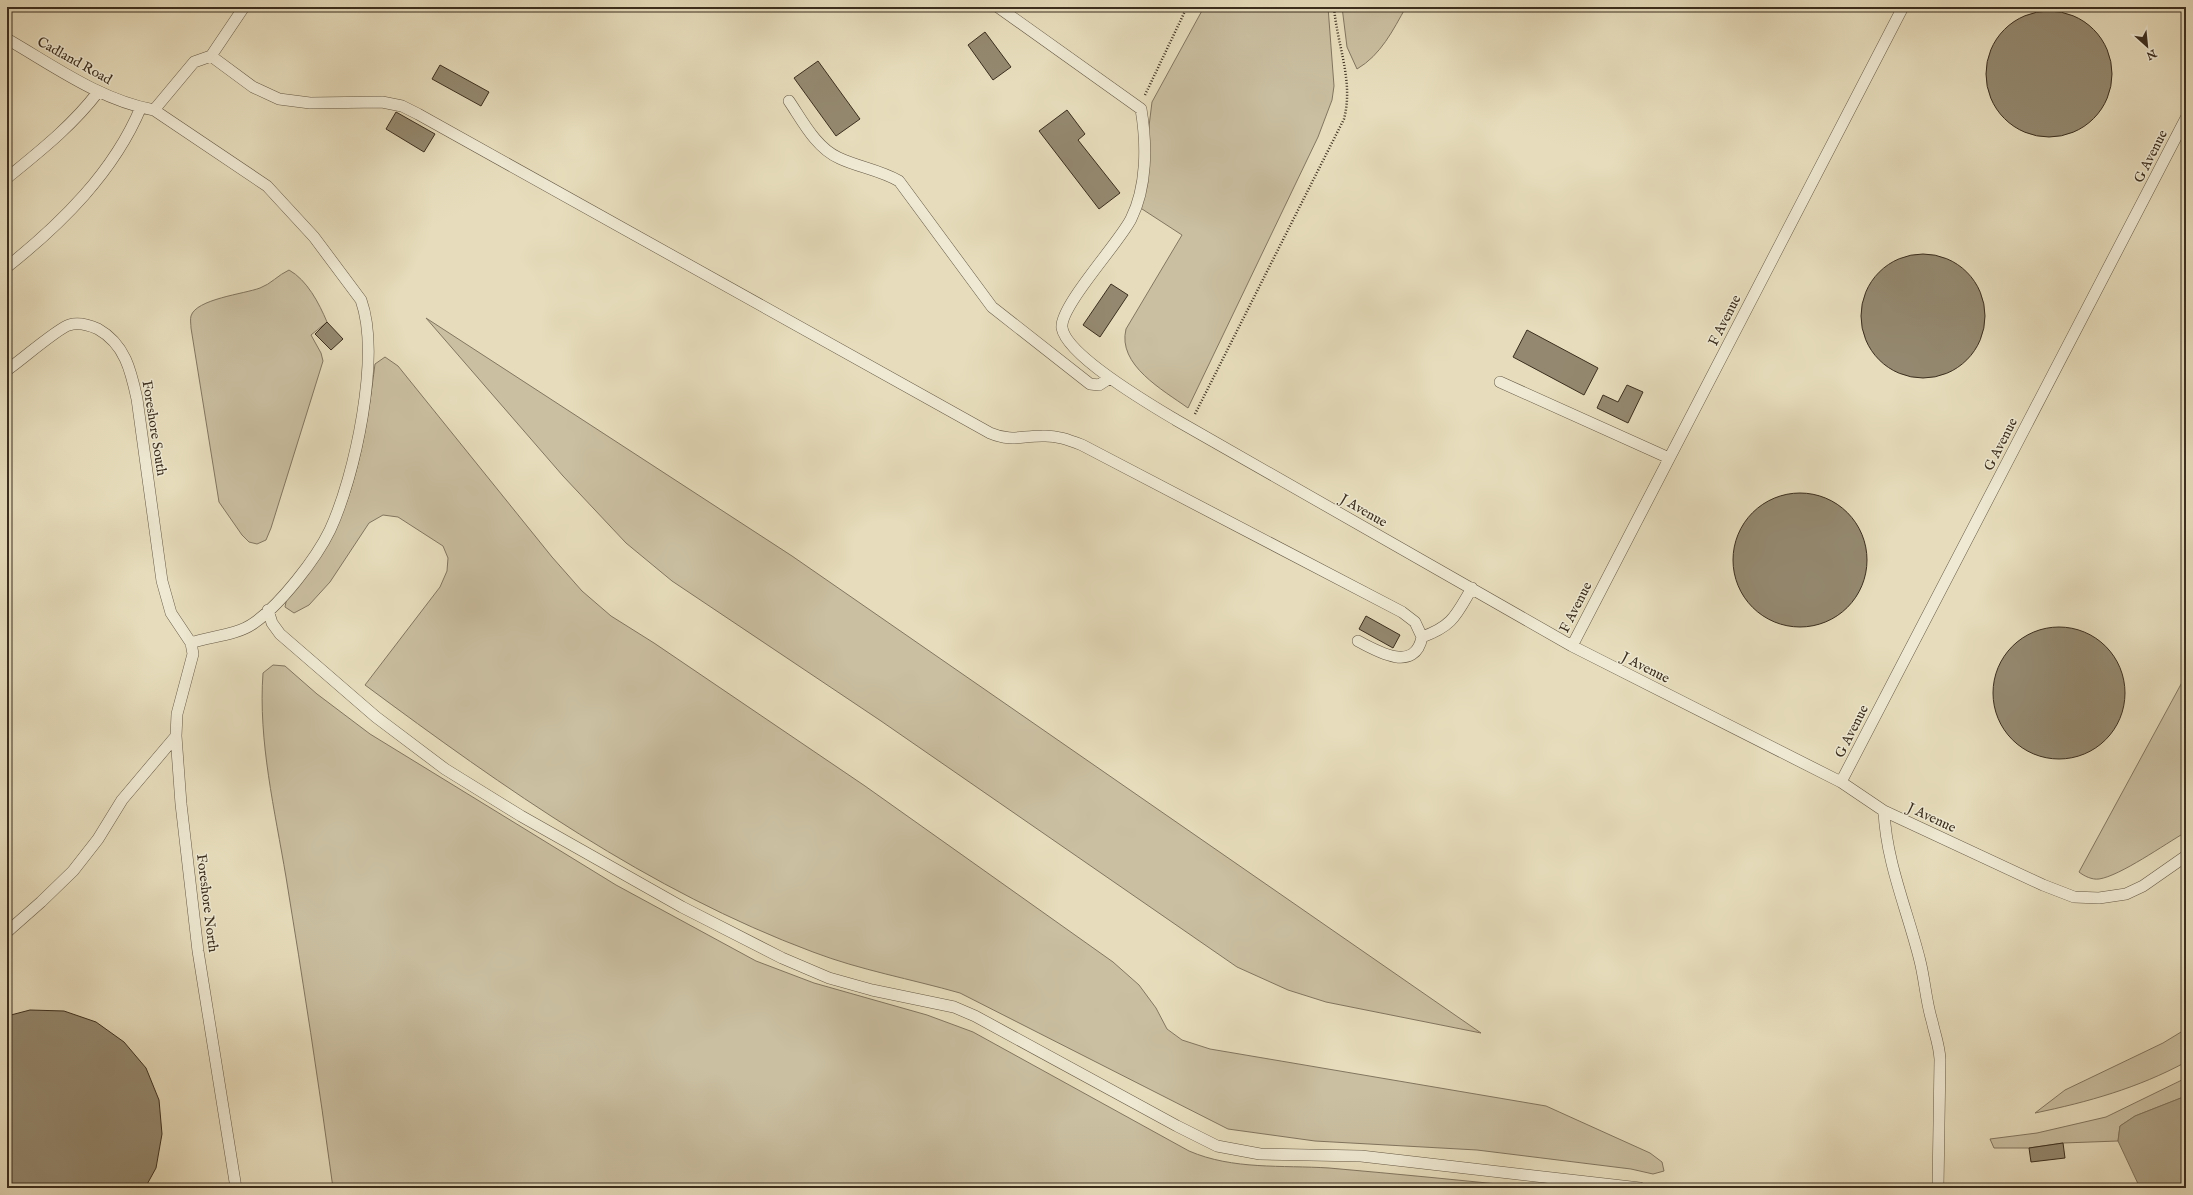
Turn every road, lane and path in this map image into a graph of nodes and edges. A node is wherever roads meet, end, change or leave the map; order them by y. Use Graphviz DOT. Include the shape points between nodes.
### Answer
graph roads {
  1 [pos="244,7"];
  2 [pos="998,7"];
  3 [pos="1187,7"];
  4 [pos="1334,7"];
  5 [pos="1903,7"];
  6 [pos="7,39"];
  7 [pos="211,56"];
  8 [pos="98,92"];
  9 [pos="789,101"];
  10 [pos="141,107"];
  11 [pos="1140,109"];
  12 [pos="154,110"];
  13 [pos="2186,118"];
  14 [pos="7,178"];
  15 [pos="7,267"];
  16 [pos="7,370"];
  17 [pos="1110,378"];
  18 [pos="1500,382"];
  19 [pos="1188,427"];
  20 [pos="1669,458"];
  21 [pos="1472,588"];
  22 [pos="268,610"];
  23 [pos="1422,637"];
  24 [pos="1358,641"];
  25 [pos="190,643"];
  26 [pos="1572,646"];
  27 [pos="176,736"];
  28 [pos="1841,782"];
  29 [pos="1884,811"];
  30 [pos="2186,856"];
  31 [pos="7,932"];
  32 [pos="236,1188"];
  33 [pos="1640,1188"];
  34 [pos="1938,1188"];
  1 -- 7 [label="lane"];
  2 -- 11 [label="lane"];
  3 -- 11 [label="path" via="1140,101"];
  4 -- 19 [label="path" via="1348,89 1348,105 1344,119"];
  5 -- 20 [label="lane, F Avenue"];
  6 -- 8 [label="lane, Cadland Road"];
  7 -- 12 [label="lane" via="194,62"];
  7 -- 23 [label="lane" via="253,87 279,99 310,103 382,102 402,106 990,433 1012,439 1052,436 1082,445 1402,612 1415,622"];
  8 -- 10 [label="lane, Cadland Road"];
  8 -- 14 [label="lane" via="69,125"];
  9 -- 17 [label="lane" via="824,149 838,158 888,174 899,181 992,307 1090,384 1099,385"];
  10 -- 12 [label="lane, Cadland Road"];
  10 -- 15 [label="lane" via="132,130 92,185 61,220"];
  11 -- 17 [label="lane, J Avenue" via="1144,174 1137,204 1123,232 1071,302 1062,321 1062,329 1076,348"];
  12 -- 22 [label="lane" via="267,186 314,237 357,294 365,312 369,352 365,397 357,444 338,512 320,548 297,579"];
  13 -- 28 [label="lane, G Avenue"];
  16 -- 25 [label="lane, Foreshore South" via="68,325 93,326 114,339 132,377 137,399 164,590 176,623"];
  17 -- 19 [label="lane, J Avenue"];
  18 -- 20 [label="lane"];
  19 -- 21 [label="lane, J Avenue"];
  20 -- 26 [label="lane, F Avenue"];
  21 -- 23 [label="lane" via="1452,620 1436,632"];
  21 -- 26 [label="lane, J Avenue"];
  22 -- 25 [label="lane" via="253,624"];
  22 -- 33 [label="lane" via="272,623 280,634 309,661 376,717 445,769 682,907 812,971 872,990 954,1007 1217,1146 1260,1154 1361,1156"];
  23 -- 24 [label="lane" via="1418,648 1404,657 1386,656"];
  25 -- 27 [label="lane, Foreshore North" via="193,654 179,699"];
  26 -- 28 [label="lane, J Avenue"];
  27 -- 31 [label="lane" via="122,800 73,871"];
  27 -- 32 [label="lane, Foreshore North" via="184,839 198,951"];
  28 -- 29 [label="lane, J Avenue"];
  29 -- 30 [label="lane, J Avenue" via="2074,897 2098,898 2126,894 2144,886"];
  29 -- 34 [label="lane" via="1884,827 1921,962 1932,1021 1939,1040"];
}
